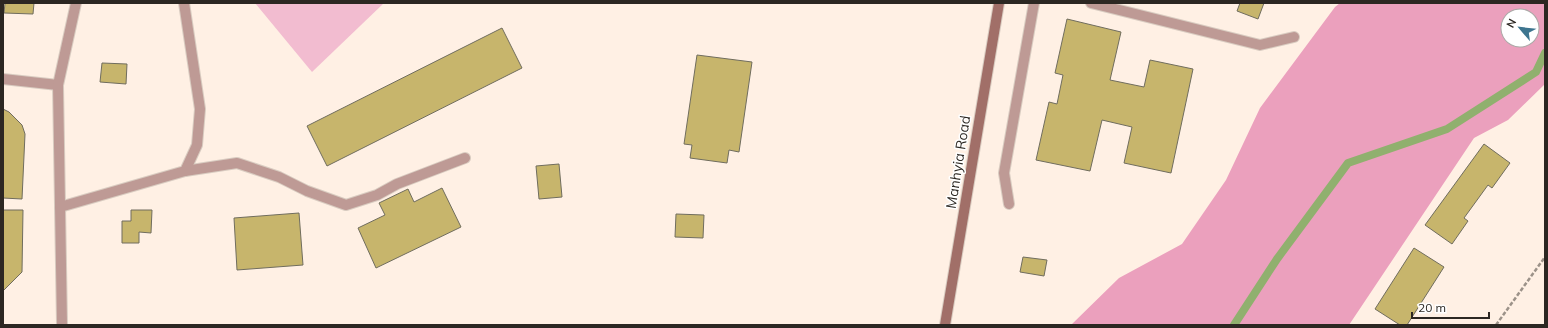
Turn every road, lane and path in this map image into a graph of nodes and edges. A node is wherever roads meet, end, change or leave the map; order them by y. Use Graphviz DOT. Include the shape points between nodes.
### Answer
graph roads {
  1 [pos="76,3"];
  2 [pos="184,3"];
  3 [pos="999,3"];
  4 [pos="1034,3"];
  5 [pos="1091,3"];
  6 [pos="1294,37"];
  7 [pos="3,79"];
  8 [pos="58,84"];
  9 [pos="465,158"];
  10 [pos="185,171"];
  11 [pos="1009,204"];
  12 [pos="60,207"];
  13 [pos="1545,257"];
  14 [pos="62,325"];
  15 [pos="945,325"];
  16 [pos="1496,325"];
  1 -- 8 [label="street"];
  2 -- 10 [label="street" via="200,108 198,145"];
  3 -- 15 [label="main road, Manhyia Road"];
  4 -- 11 [label="street" via="1004,173"];
  5 -- 6 [label="street" via="1260,45"];
  7 -- 8 [label="street"];
  8 -- 12 [label="street"];
  9 -- 10 [label="street" via="397,184 377,195 346,205 307,191 280,177 236,163"];
  10 -- 12 [label="street"];
  12 -- 14 [label="street"];
  13 -- 16 [label="path"];
}
